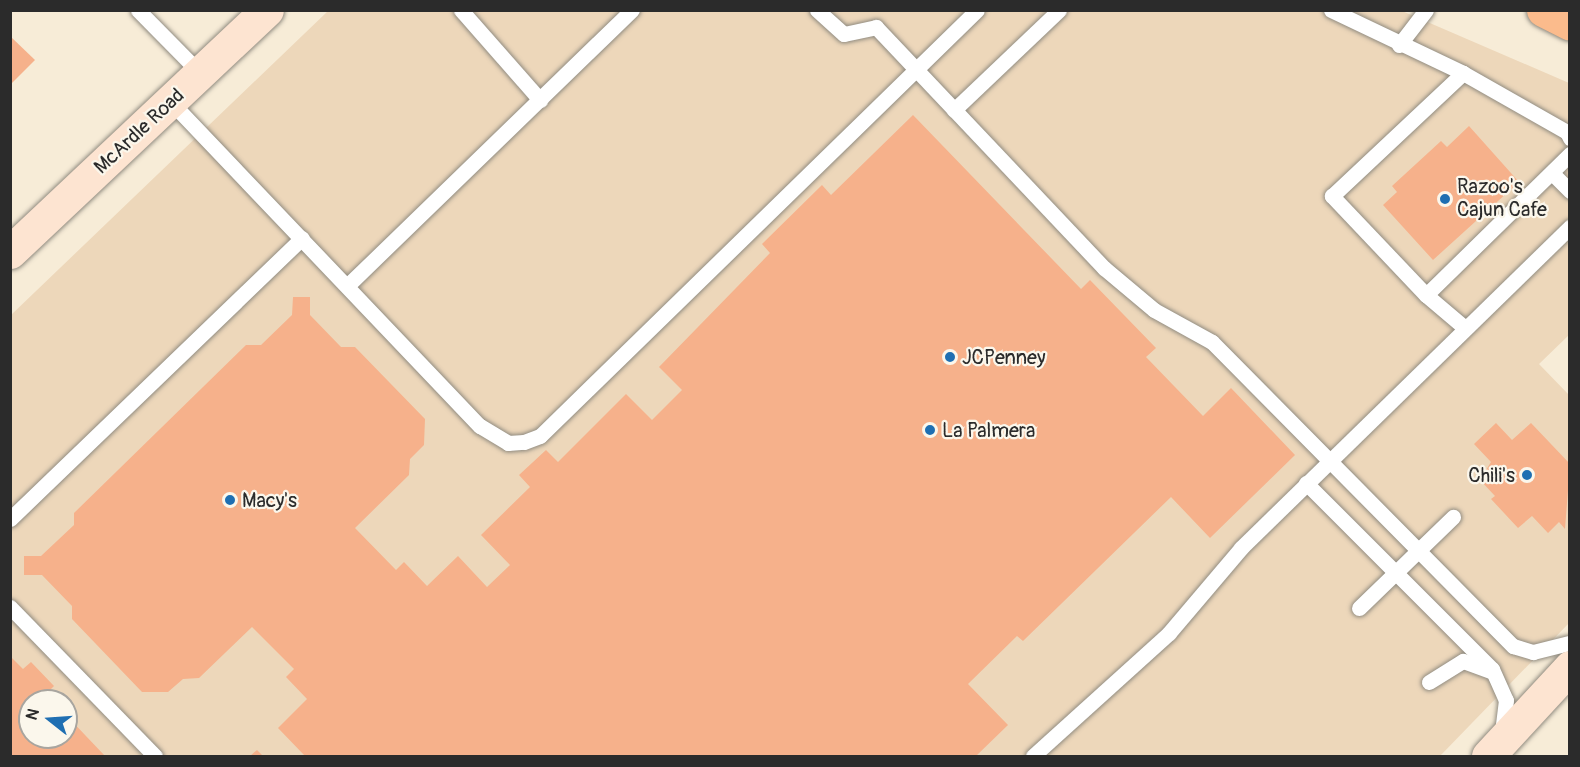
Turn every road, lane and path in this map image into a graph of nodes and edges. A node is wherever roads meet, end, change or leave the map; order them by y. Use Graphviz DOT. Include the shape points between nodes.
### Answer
graph roads {
  1 [pos="267,10"];
  2 [pos="461,10"];
  3 [pos="632,10"];
  4 [pos="817,10"];
  5 [pos="977,10"];
  6 [pos="1059,10"];
  7 [pos="1331,10"];
  8 [pos="1426,10"];
  9 [pos="1543,10"];
  10 [pos="139,11"];
  11 [pos="1569,24"];
  12 [pos="1399,45"];
  13 [pos="916,70"];
  14 [pos="200,73"];
  15 [pos="1462,73"];
  16 [pos="540,100"];
  17 [pos="170,101"];
  18 [pos="954,110"];
  19 [pos="1569,138"];
  20 [pos="1569,154"];
  21 [pos="1553,174"];
  22 [pos="1569,191"];
  23 [pos="1569,227"];
  24 [pos="302,238"];
  25 [pos="10,252"];
  26 [pos="349,284"];
  27 [pos="1426,295"];
  28 [pos="1465,328"];
  29 [pos="1328,461"];
  30 [pos="1306,483"];
  31 [pos="1453,517"];
  32 [pos="10,519"];
  33 [pos="1418,550"];
  34 [pos="1395,572"];
  35 [pos="10,607"];
  36 [pos="1359,608"];
  37 [pos="1569,643"];
  38 [pos="1569,667"];
  39 [pos="1495,674"];
  40 [pos="1429,682"];
  41 [pos="1493,751"];
  42 [pos="155,756"];
  43 [pos="1033,756"];
  1 -- 14 [label="main road, McArdle Road"];
  2 -- 16 [label="lane"];
  3 -- 16 [label="lane"];
  4 -- 13 [label="lane" via="844,33 876,27"];
  5 -- 13 [label="lane"];
  6 -- 18 [label="lane"];
  7 -- 12 [label="lane"];
  8 -- 12 [label="lane"];
  9 -- 11 [label="main road"];
  10 -- 14 [label="lane"];
  12 -- 15 [label="lane"];
  13 -- 18 [label="lane"];
  13 -- 26 [label="lane" via="549,428 524,442 508,443 480,426"];
  14 -- 17 [label="main road, McArdle Road"];
  15 -- 19 [label="lane" via="1567,132"];
  15 -- 27 [label="lane" via="1332,196"];
  16 -- 26 [label="lane"];
  17 -- 24 [label="lane"];
  17 -- 25 [label="main road, McArdle Road"];
  18 -- 29 [label="lane" via="1104,268 1154,310 1212,342"];
  20 -- 21 [label="lane"];
  21 -- 22 [label="lane"];
  21 -- 27 [label="lane"];
  23 -- 28 [label="lane"];
  24 -- 26 [label="lane"];
  24 -- 32 [label="lane"];
  27 -- 28 [label="lane"];
  28 -- 29 [label="lane"];
  29 -- 30 [label="lane"];
  29 -- 33 [label="lane"];
  30 -- 34 [label="lane"];
  30 -- 43 [label="lane" via="1240,548 1169,633"];
  31 -- 33 [label="lane"];
  33 -- 34 [label="lane"];
  33 -- 37 [label="lane" via="1513,646 1533,652"];
  34 -- 36 [label="lane"];
  34 -- 39 [label="lane"];
  35 -- 42 [label="lane"];
  38 -- 41 [label="main road"];
  39 -- 40 [label="lane" via="1463,661"];
  39 -- 41 [label="lane" via="1506,700"];
}
